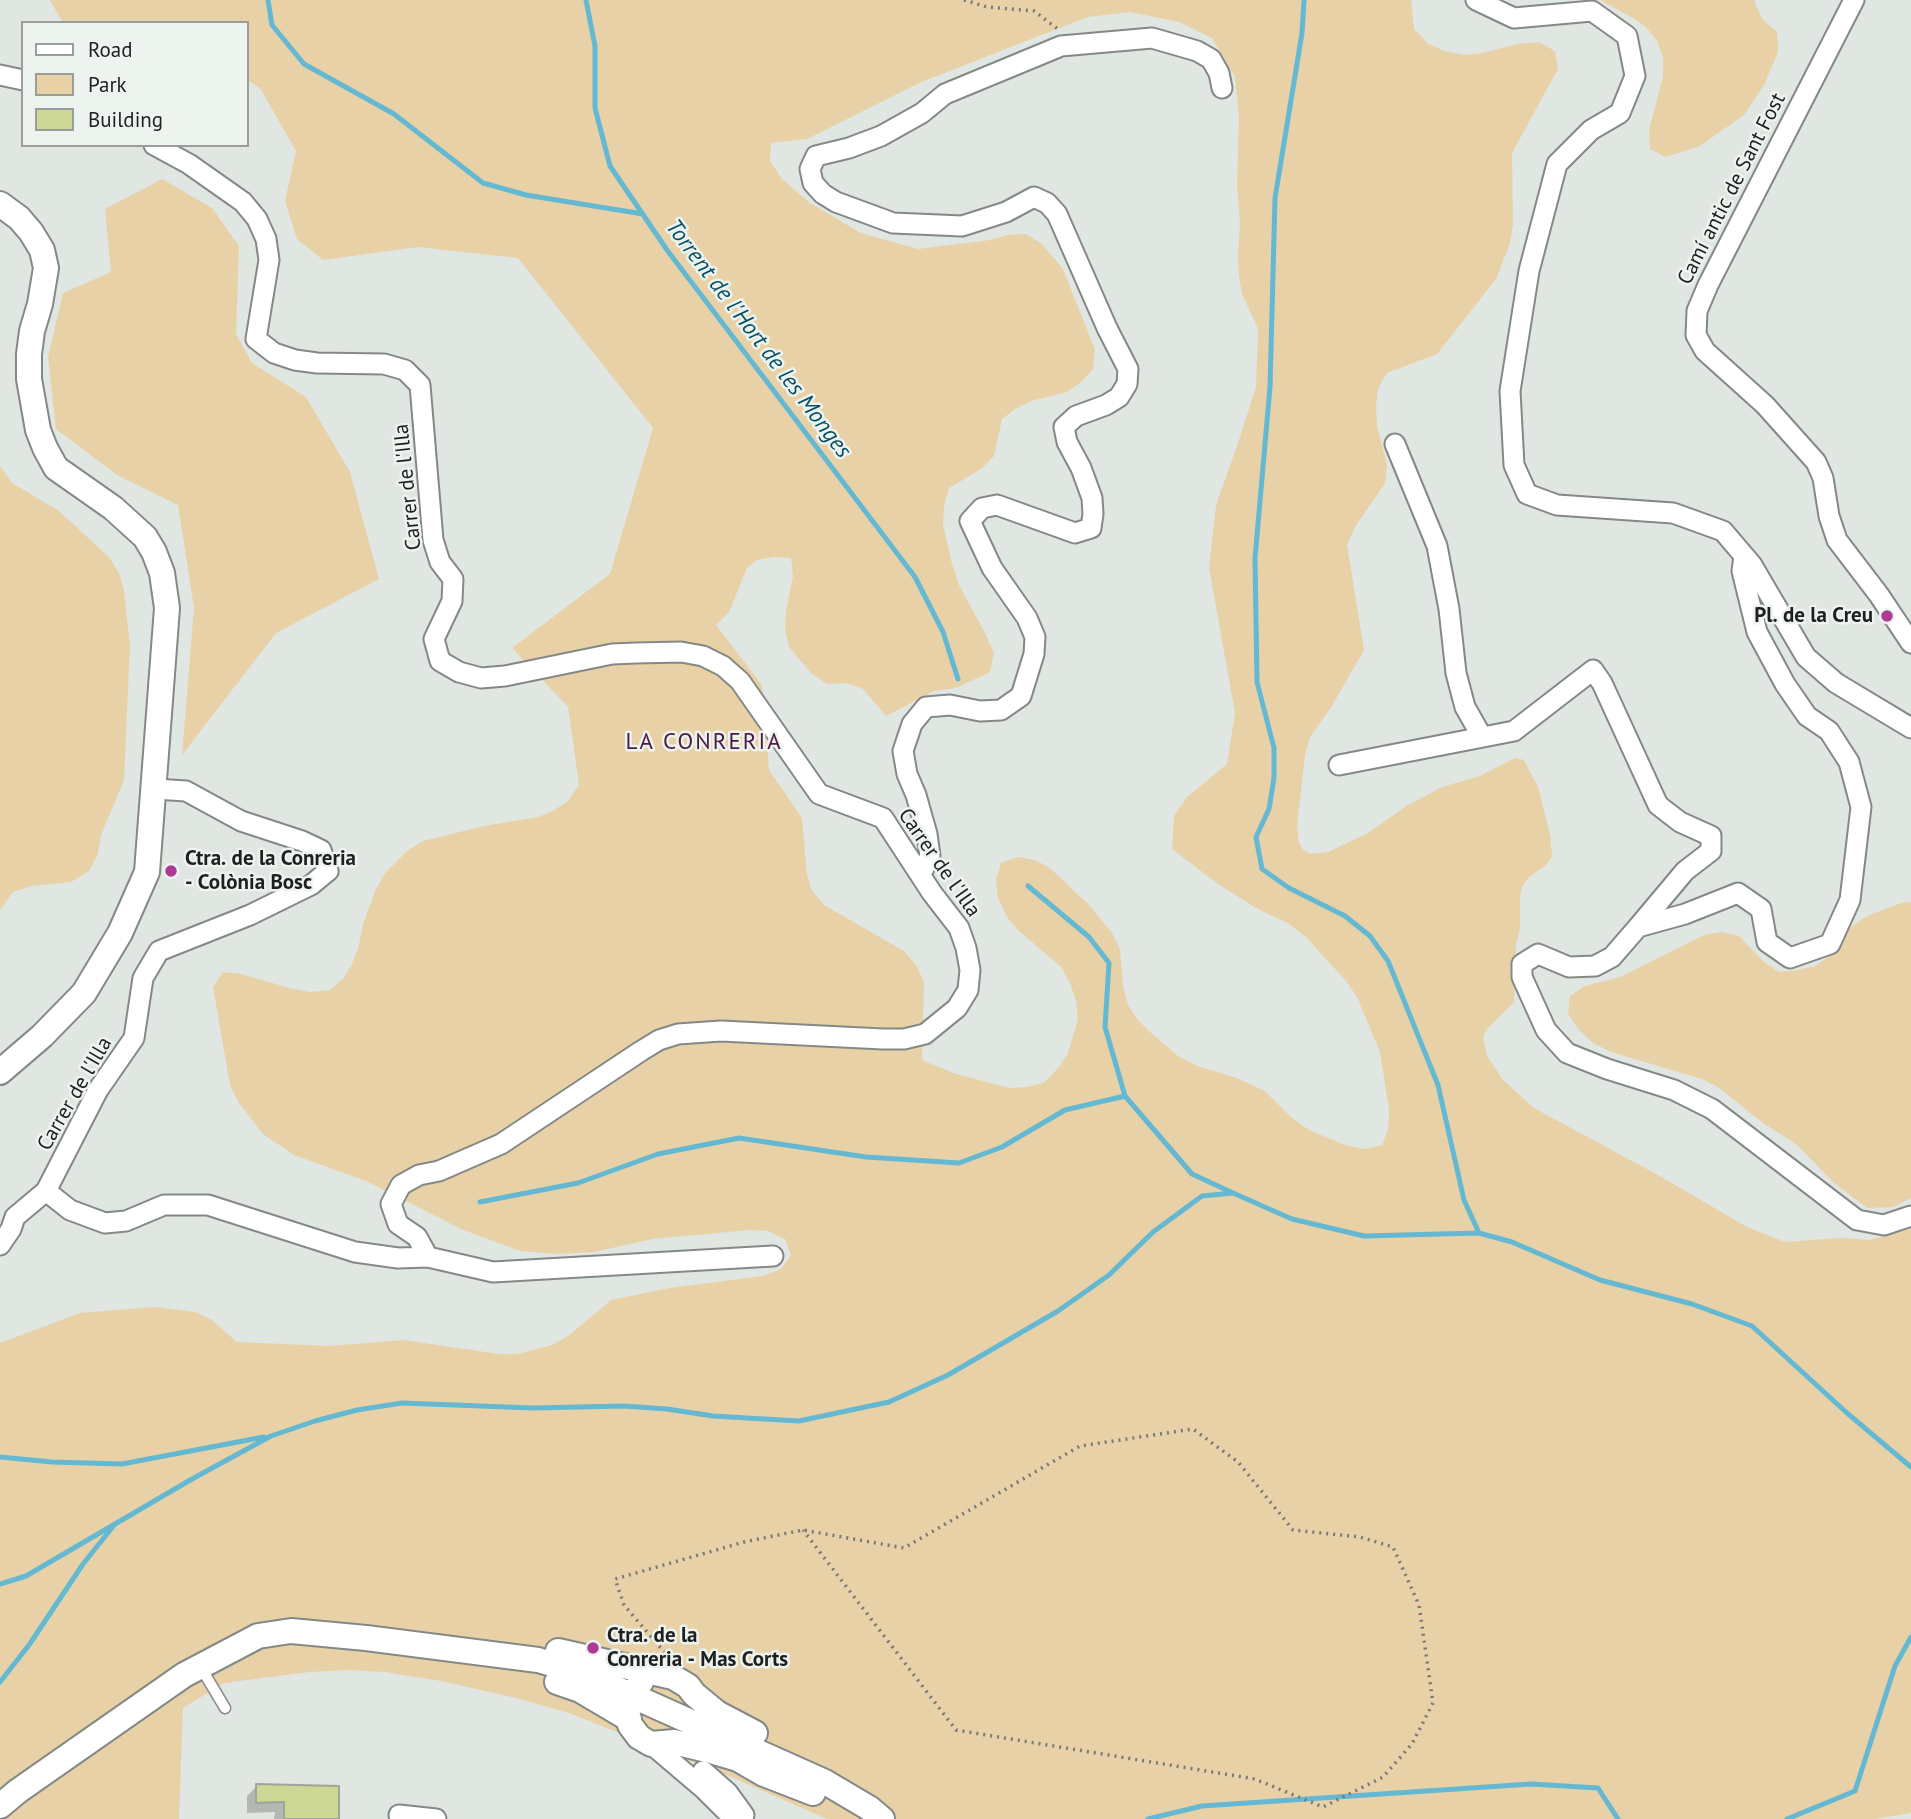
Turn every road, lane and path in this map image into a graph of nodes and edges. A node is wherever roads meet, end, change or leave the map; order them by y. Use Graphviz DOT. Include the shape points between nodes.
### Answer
graph roads {
  1 [pos="964,0"];
  2 [pos="1476,0"];
  3 [pos="1854,0"];
  4 [pos="1061,46"];
  5 [pos="0,75"];
  6 [pos="21,80"];
  7 [pos="1222,88"];
  8 [pos="157,147"];
  9 [pos="0,204"];
  10 [pos="1395,444"];
  11 [pos="1744,556"];
  12 [pos="1905,624"];
  13 [pos="1911,643"];
  14 [pos="1911,728"];
  15 [pos="1482,737"];
  16 [pos="1339,765"];
  17 [pos="155,789"];
  18 [pos="921,874"];
  19 [pos="1638,927"];
  20 [pos="0,1072"];
  21 [pos="46,1191"];
  22 [pos="1911,1216"];
  23 [pos="0,1245"];
  24 [pos="773,1256"];
  25 [pos="428,1257"];
  26 [pos="803,1531"];
  27 [pos="412,1644"];
  28 [pos="200,1666"];
  29 [pos="678,1683"];
  30 [pos="630,1707"];
  31 [pos="225,1708"];
  32 [pos="692,1723"];
  33 [pos="663,1743"];
  34 [pos="848,1796"];
  35 [pos="0,1806"];
  36 [pos="400,1815"];
  37 [pos="436,1819"];
  38 [pos="734,1819"];
  39 [pos="747,1819"];
  40 [pos="882,1819"];
  1 -- 4 [label="path" via="1034,11 1058,29"];
  2 -- 11 [label="street" via="1514,18 1592,12 1627,36 1635,76 1620,113 1591,130 1558,164 1529,271 1510,391 1514,465 1527,494 1557,505 1673,513 1723,531"];
  3 -- 12 [label="street, Camí antic de Sant Fost" via="1708,285 1695,323 1705,351 1765,405 1816,462 1838,540"];
  4 -- 7 [label="street" via="1152,38 1197,51 1211,60"];
  4 -- 18 [label="street" via="945,94 922,113 866,142 816,156 810,169 813,183 823,194 893,223 962,226 1034,197 1047,203 1057,214 1128,369 1127,384 1119,397 1076,415 1064,427 1092,498 1091,528 1075,533 997,505 982,508 970,521 992,568 1027,618 1035,637 1034,654 1021,696 1001,710 926,707 912,724 903,751 927,834 930,856"];
  5 -- 6 [label="street"];
  8 -- 18 [label="street, Carrer de l'Illa" via="243,202 257,219 269,260 256,339 274,354 295,360 405,369 420,385 433,540 440,562 453,579 452,601 434,639 440,661 481,678 612,654 681,652 703,656 740,681 819,794 883,818"];
  9 -- 17 [label="street" via="31,232 46,268 29,366 45,448 57,468 145,537 164,580 167,608"];
  10 -- 15 [label="street" via="1437,546 1456,673 1465,707"];
  11 -- 14 [label="street" via="1807,657 1836,683"];
  11 -- 19 [label="street" via="1742,571 1757,632 1808,716 1829,731 1849,762 1861,807 1850,900 1830,944 1790,958 1767,942 1761,909 1738,893"];
  12 -- 13 [label="street, Camí antic de Sant Fost"];
  15 -- 16 [label="street"];
  15 -- 19 [label="street" via="1514,731 1593,670 1658,805 1680,822 1711,836 1711,851 1685,871"];
  17 -- 20 [label="street" via="147,872 120,933 84,993 43,1037"];
  17 -- 21 [label="street, Carrer de l'Illa" via="186,791 240,821 321,850 328,871 311,885 250,915 159,951 143,978 134,1038 98,1090"];
  18 -- 25 [label="street, Carrer de l'Illa" via="959,928 970,970 968,990 942,1022 925,1034 904,1039 699,1031 659,1040 519,1134 401,1185 391,1204 398,1224 417,1237"];
  19 -- 22 [label="street" via="1612,957 1595,966 1569,967 1538,954 1522,964 1522,977 1546,1030 1567,1054 1674,1090 1712,1109 1857,1220 1884,1225"];
  21 -- 23 [label="street, Carrer de l'Illa" via="15,1217"];
  21 -- 25 [label="street" via="70,1210 105,1223 126,1221 164,1205 208,1205 355,1252"];
  24 -- 25 [label="street" via="493,1272"];
  26 -- 26 [label="path" via="905,1548 1080,1446 1193,1429 1238,1462 1293,1530 1360,1537 1393,1547 1419,1605 1433,1703 1412,1744 1383,1777 1323,1807 1255,1779 956,1730"];
  26 -- 29 [label="path" via="744,1542 615,1579 624,1605 680,1671"];
  27 -- 28 [label="street" via="275,1632 243,1642"];
  27 -- 29 [label="street" via="453,1637 527,1643"];
  27 -- 30 [label="street" via="455,1663 532,1674"];
  28 -- 31 [label="lane"];
  28 -- 35 [label="street"];
  29 -- 30 [label="street" via="648,1677 637,1685"];
  29 -- 32 [label="street" via="696,1709"];
  29 -- 34 [label="street" via="729,1720 797,1752 832,1775"];
  30 -- 32 [label="street"];
  30 -- 33 [label="street" via="639,1737"];
  32 -- 33 [label="street" via="688,1731"];
  32 -- 34 [label="street"];
  33 -- 34 [label="street" via="738,1759 814,1794"];
  33 -- 38 [label="street"];
  33 -- 39 [label="street" via="728,1793"];
  34 -- 40 [label="street"];
  36 -- 37 [label="street"];
}
